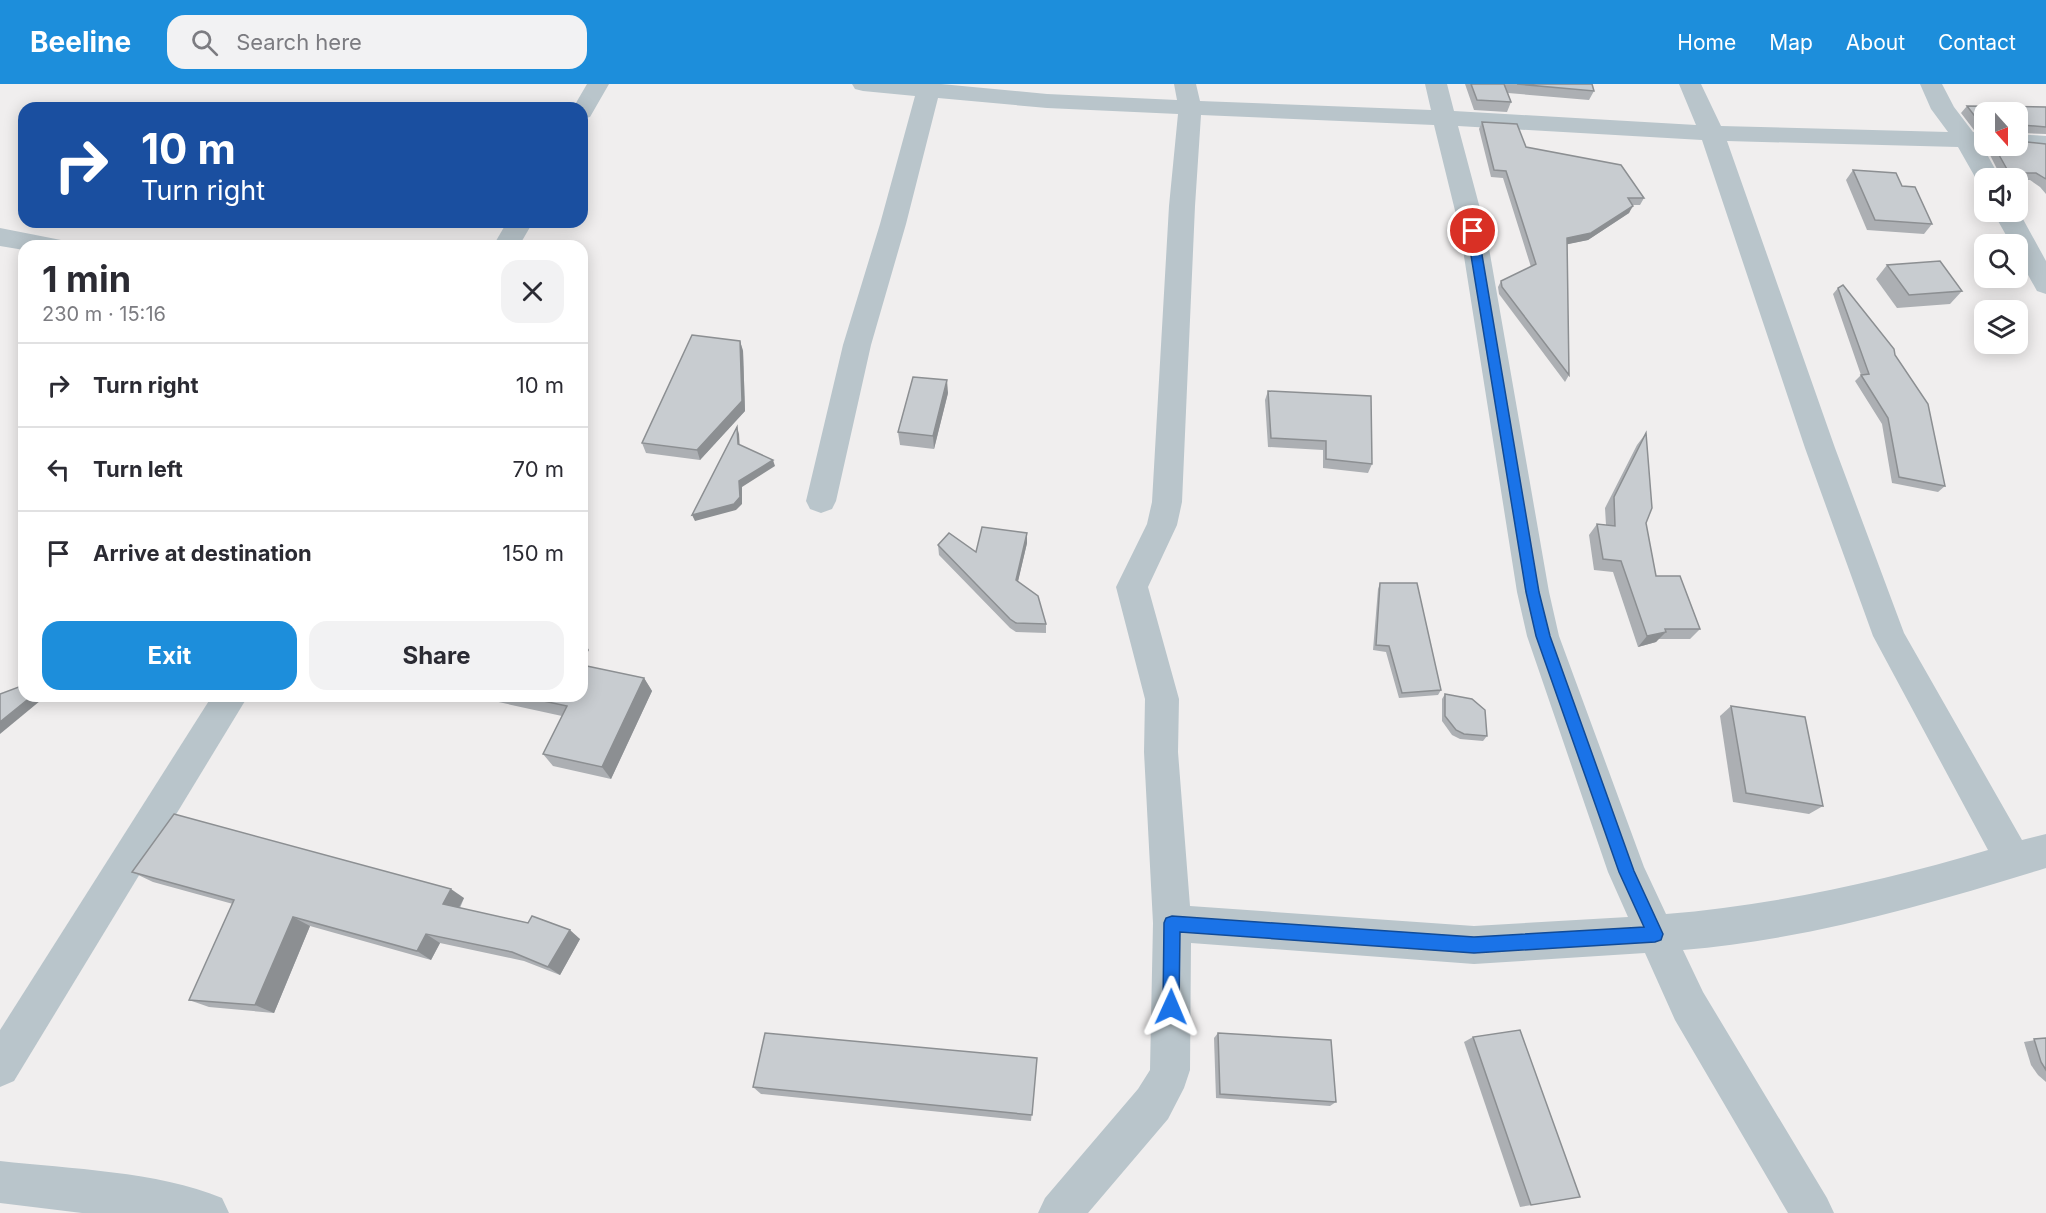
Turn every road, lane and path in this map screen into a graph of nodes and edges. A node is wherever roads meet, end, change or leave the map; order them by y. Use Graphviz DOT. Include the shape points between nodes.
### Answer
graph roads {
  1 [pos="598,84"];
  2 [pos="863,84"];
  3 [pos="1436,84"];
  4 [pos="1690,84"];
  5 [pos="1931,84"];
  6 [pos="930,87"];
  7 [pos="1187,96"];
  8 [pos="588,102"];
  9 [pos="1443,118"];
  10 [pos="1712,133"];
  11 [pos="1974,139"];
  12 [pos="1974,140"];
  13 [pos="2028,142"];
  14 [pos="2046,143"];
  15 [pos="2011,222"];
  16 [pos="0,237"];
  17 [pos="18,240"];
  18 [pos="2046,285"];
  19 [pos="821,501"];
  20 [pos="227,702"];
  21 [pos="2030,856"];
  22 [pos="1172,923"];
  23 [pos="1655,934"];
  24 [pos="0,1066"];
  25 [pos="0,1182"];
  26 [pos="207,1213"];
  27 [pos="1060,1213"];
  28 [pos="1812,1213"];
  1 -- 8 [label="street"];
  2 -- 6 [label="street"];
  3 -- 9 [label="street"];
  4 -- 10 [label="street"];
  5 -- 11 [label="street" via="1948,117"];
  6 -- 7 [label="street" via="1047,100"];
  6 -- 19 [label="street" via="857,345"];
  7 -- 9 [label="street"];
  7 -- 22 [label="street" via="1167,502 1162,525 1132,587 1162,699 1161,752"];
  9 -- 10 [label="street"];
  9 -- 23 [label="street" via="1473,231 1543,636 1627,872"];
  10 -- 12 [label="street"];
  10 -- 21 [label="street" via="1889,636 1930,713"];
  13 -- 14 [label="street"];
  15 -- 18 [label="street"];
  16 -- 17 [label="street"];
  20 -- 24 [label="street"];
  21 -- 23 [label="street" via="1821,910 1713,929"];
  22 -- 23 [label="street" via="1474,945"];
  22 -- 27 [label="street" via="1170,1070 1164,1088"];
  23 -- 28 [label="street" via="1689,1006"];
  25 -- 26 [label="street" via="154,1200"];
}
